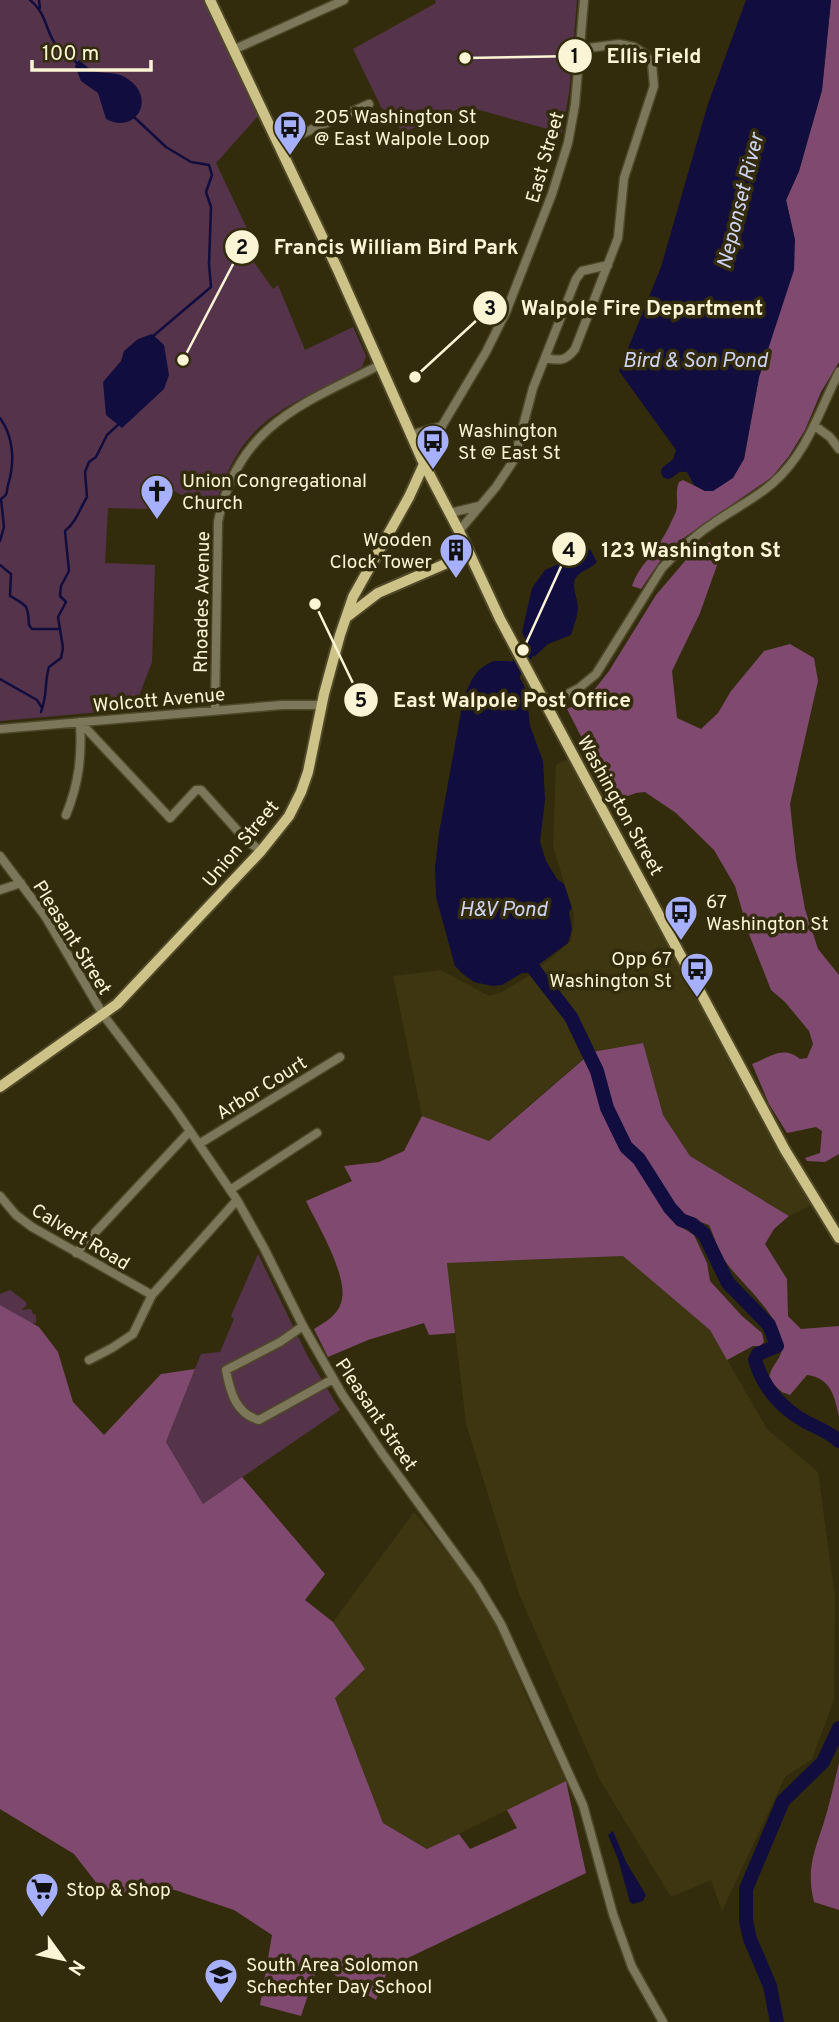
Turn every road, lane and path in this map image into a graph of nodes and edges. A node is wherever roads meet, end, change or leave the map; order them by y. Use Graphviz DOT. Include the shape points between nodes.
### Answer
graph roads {
  1 [pos="210,0"];
  2 [pos="345,0"];
  3 [pos="584,0"];
  4 [pos="581,49"];
  5 [pos="233,50"];
  6 [pos="369,104"];
  7 [pos="279,144"];
  8 [pos="608,265"];
  9 [pos="545,358"];
  10 [pos="380,365"];
  11 [pos="839,372"];
  12 [pos="442,426"];
  13 [pos="815,426"];
  14 [pos="410,435"];
  15 [pos="839,449"];
  16 [pos="424,464"];
  17 [pos="479,506"];
  18 [pos="450,513"];
  19 [pos="459,531"];
  20 [pos="468,554"];
  21 [pos="346,618"];
  22 [pos="321,705"];
  23 [pos="546,705"];
  24 [pos="215,710"];
  25 [pos="80,722"];
  26 [pos="0,729"];
  27 [pos="66,814"];
  28 [pos="261,851"];
  29 [pos="0,856"];
  30 [pos="21,883"];
  31 [pos="0,890"];
  32 [pos="104,1016"];
  33 [pos="340,1057"];
  34 [pos="0,1087"];
  35 [pos="190,1131"];
  36 [pos="317,1133"];
  37 [pos="199,1144"];
  38 [pos="230,1190"];
  39 [pos="0,1196"];
  40 [pos="237,1200"];
  41 [pos="839,1238"];
  42 [pos="76,1253"];
  43 [pos="152,1296"];
  44 [pos="303,1326"];
  45 [pos="89,1360"];
  46 [pos="333,1379"];
  47 [pos="663,2022"];
  1 -- 5 [label="main road, Washington Street"];
  2 -- 5 [label="street"];
  3 -- 4 [label="street, East Street"];
  4 -- 8 [label="street" via="632,46 647,57 654,73 652,95 624,178 618,238"];
  4 -- 12 [label="street, East Street" via="568,143 552,194 506,312"];
  5 -- 7 [label="main road, Washington Street"];
  6 -- 7 [label="street"];
  7 -- 10 [label="main road, Washington Street"];
  8 -- 9 [label="street" via="582,271 576,279"];
  8 -- 9 [label="street" via="575,349 560,361"];
  9 -- 17 [label="street" via="514,460"];
  10 -- 14 [label="main road, Washington Street"];
  10 -- 24 [label="street, Rhoades Avenue" via="269,426 230,482 218,522"];
  11 -- 13 [label="street"];
  12 -- 14 [label="street"];
  12 -- 16 [label="street, East Street"];
  13 -- 15 [label="street"];
  13 -- 23 [label="street" via="774,482 688,541 662,568 589,681"];
  14 -- 16 [label="main road, Washington Street"];
  16 -- 18 [label="main road, Washington Street"];
  16 -- 21 [label="main road, Union Street"];
  17 -- 18 [label="street"];
  17 -- 19 [label="street"];
  18 -- 19 [label="main road, Washington Street"];
  19 -- 20 [label="main road, Washington Street"];
  20 -- 21 [label="main road" via="378,593"];
  20 -- 23 [label="main road, Washington Street"];
  21 -- 22 [label="main road, Union Street"];
  22 -- 24 [label="street, Wolcott Avenue"];
  22 -- 28 [label="main road, Union Street" via="301,792 289,816"];
  23 -- 41 [label="main road, Washington Street" via="785,1150"];
  24 -- 25 [label="street, Wolcott Avenue"];
  25 -- 26 [label="street, Wolcott Avenue"];
  25 -- 27 [label="street" via="80,768"];
  25 -- 28 [label="street" via="170,818 201,790"];
  28 -- 32 [label="main road, Union Street"];
  29 -- 30 [label="street, Pleasant Street"];
  30 -- 31 [label="street"];
  30 -- 32 [label="street, Pleasant Street"];
  32 -- 34 [label="main road, Union Street"];
  32 -- 35 [label="street, Pleasant Street"];
  33 -- 37 [label="street, Arbor Court"];
  35 -- 37 [label="street, Pleasant Street"];
  35 -- 42 [label="street"];
  36 -- 38 [label="street"];
  37 -- 38 [label="street, Pleasant Street"];
  38 -- 40 [label="street, Pleasant Street"];
  39 -- 42 [label="street, Calvert Road" via="16,1215"];
  40 -- 43 [label="street"];
  40 -- 44 [label="street, Pleasant Street"];
  42 -- 43 [label="street, Calvert Road"];
  43 -- 45 [label="street" via="133,1334"];
  44 -- 46 [label="street, Pleasant Street"];
  44 -- 46 [label="street" via="226,1370 238,1406 248,1418 259,1420"];
  46 -- 47 [label="street, Pleasant Street" via="477,1584 512,1644 583,1805 632,1967"];
}
